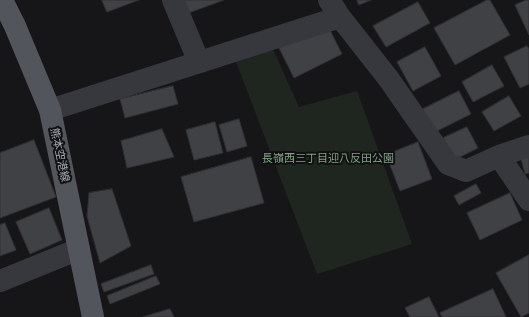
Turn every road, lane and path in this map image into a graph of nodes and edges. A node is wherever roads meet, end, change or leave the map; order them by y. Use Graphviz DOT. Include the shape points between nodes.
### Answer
graph roads {
  1 [pos="2,0"];
  2 [pos="173,0"];
  3 [pos="335,8"];
  4 [pos="199,62"];
  5 [pos="50,110"];
  6 [pos="529,146"];
  7 [pos="499,156"];
  8 [pos="527,193"];
  9 [pos="79,249"];
  10 [pos="0,281"];
  11 [pos="93,317"];
  1 -- 5 [label="main road, 熊本空港線"];
  2 -- 4 [label="street"];
  3 -- 4 [label="street"];
  3 -- 7 [label="street" via="448,164 466,171"];
  4 -- 5 [label="street"];
  5 -- 9 [label="main road, 熊本空港線"];
  6 -- 7 [label="street"];
  7 -- 8 [label="street"];
  9 -- 10 [label="street"];
  9 -- 11 [label="main road, 熊本空港線"];
}
